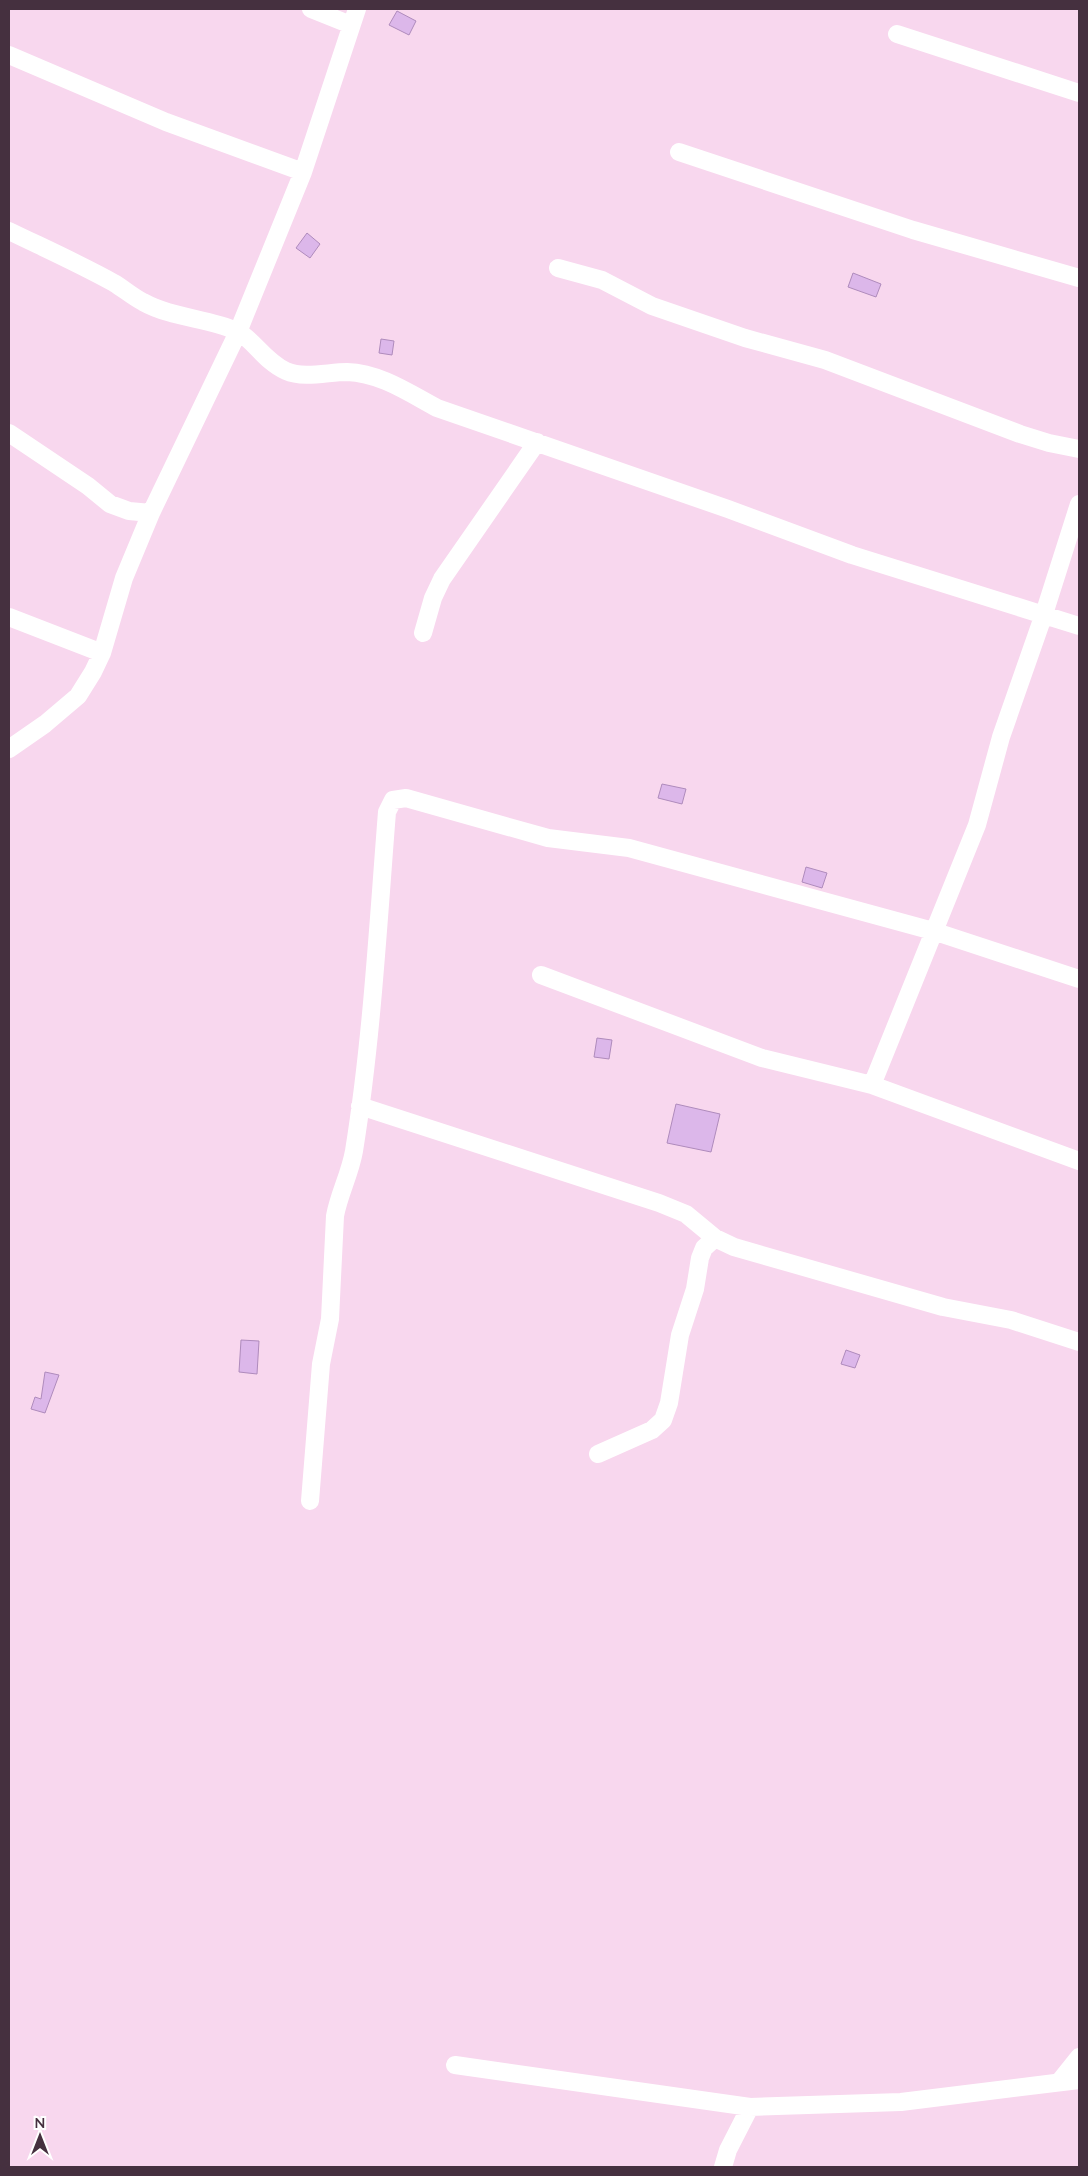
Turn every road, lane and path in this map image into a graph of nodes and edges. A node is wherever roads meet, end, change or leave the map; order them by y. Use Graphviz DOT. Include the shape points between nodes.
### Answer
graph roads {
  1 [pos="311,9"];
  2 [pos="357,9"];
  3 [pos="351,25"];
  4 [pos="897,34"];
  5 [pos="9,54"];
  6 [pos="1079,93"];
  7 [pos="679,152"];
  8 [pos="302,172"];
  9 [pos="9,231"];
  10 [pos="558,268"];
  11 [pos="1079,278"];
  12 [pos="238,332"];
  13 [pos="9,433"];
  14 [pos="537,442"];
  15 [pos="1079,449"];
  16 [pos="1079,504"];
  17 [pos="150,513"];
  18 [pos="1044,614"];
  19 [pos="9,617"];
  20 [pos="1079,626"];
  21 [pos="423,633"];
  22 [pos="102,653"];
  23 [pos="9,749"];
  24 [pos="933,931"];
  25 [pos="541,975"];
  26 [pos="1079,979"];
  27 [pos="872,1085"];
  28 [pos="360,1106"];
  29 [pos="1079,1161"];
  30 [pos="715,1238"];
  31 [pos="1079,1342"];
  32 [pos="598,1454"];
  33 [pos="310,1501"];
  34 [pos="1079,2057"];
  35 [pos="455,2065"];
  36 [pos="1079,2080"];
  37 [pos="1059,2082"];
  38 [pos="750,2107"];
  39 [pos="722,2167"];
  1 -- 3 [label="street"];
  2 -- 3 [label="street"];
  3 -- 8 [label="street"];
  4 -- 6 [label="street"];
  5 -- 8 [label="street" via="166,122"];
  7 -- 11 [label="street" via="913,230"];
  8 -- 12 [label="street"];
  9 -- 12 [label="street" via="116,284 142,302"];
  10 -- 15 [label="street" via="602,280 652,306 745,338 824,360 1020,434"];
  12 -- 14 [label="street" via="275,366 289,372 348,372 371,376 437,408"];
  12 -- 17 [label="street"];
  13 -- 17 [label="street" via="110,504 129,511"];
  14 -- 18 [label="street" via="852,555"];
  14 -- 21 [label="street" via="442,579"];
  16 -- 18 [label="street"];
  17 -- 22 [label="street" via="124,578"];
  18 -- 20 [label="street"];
  18 -- 24 [label="street" via="1001,737 977,825"];
  19 -- 22 [label="street"];
  22 -- 23 [label="street" via="78,696"];
  24 -- 26 [label="street"];
  24 -- 27 [label="street"];
  24 -- 28 [label="street" via="629,848 548,838 406,798 393,800 387,812"];
  25 -- 27 [label="street" via="762,1058"];
  27 -- 29 [label="street"];
  28 -- 30 [label="street" via="659,1203 686,1214"];
  28 -- 33 [label="street" via="354,1154 335,1216 330,1319 321,1364"];
  30 -- 31 [label="street" via="781,1261 943,1307 1011,1320"];
  30 -- 32 [label="street" via="704,1248 700,1258 663,1420 652,1430"];
  34 -- 37 [label="street"];
  35 -- 38 [label="street"];
  36 -- 37 [label="street"];
  37 -- 38 [label="street" via="901,2102"];
  38 -- 39 [label="street"];
}
